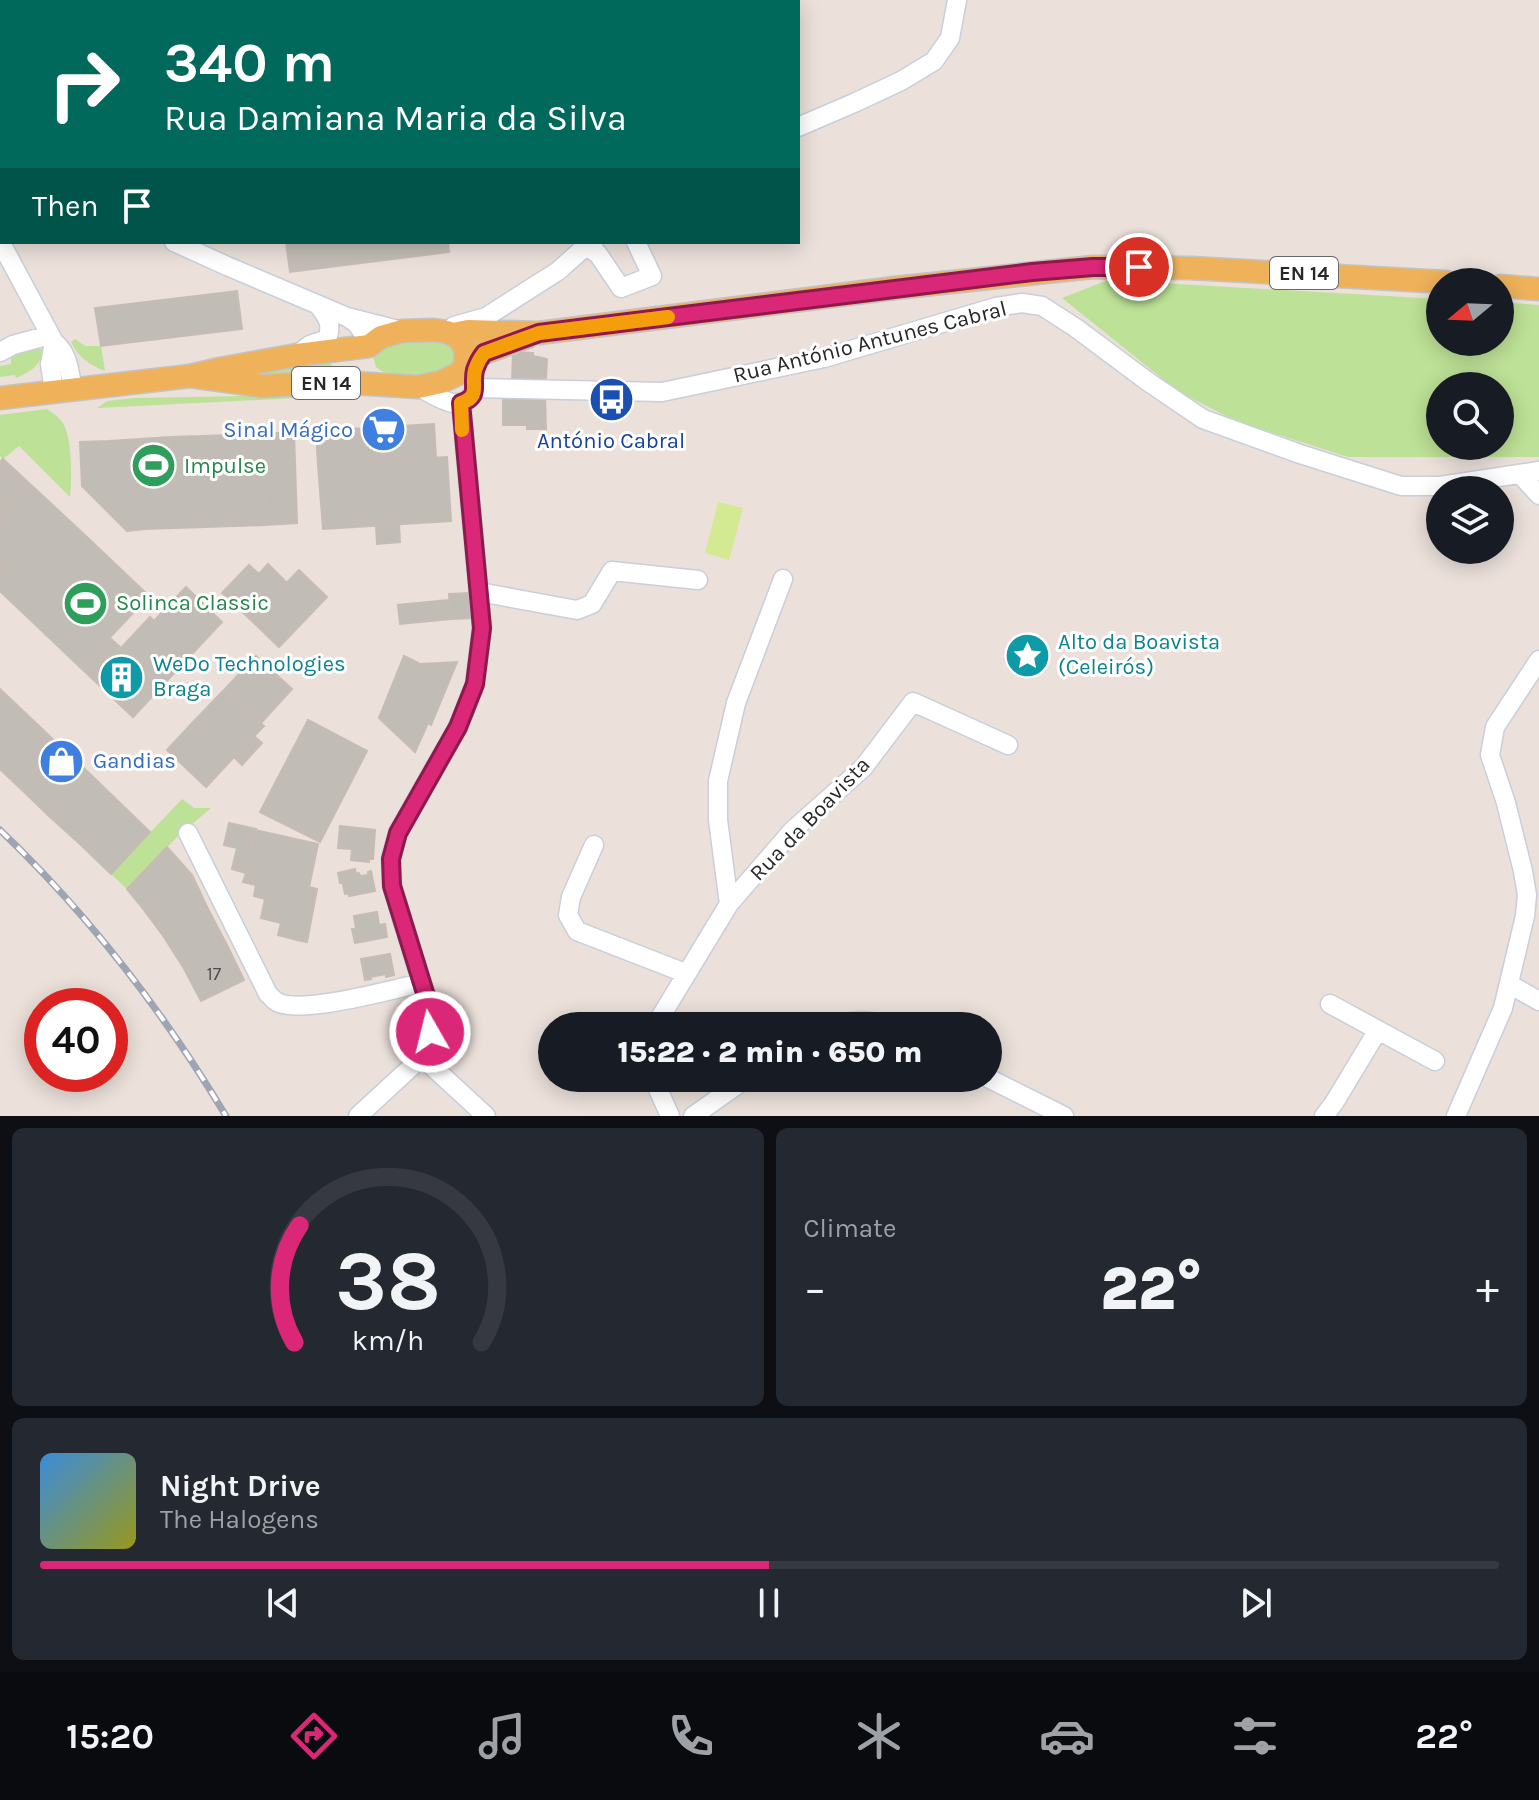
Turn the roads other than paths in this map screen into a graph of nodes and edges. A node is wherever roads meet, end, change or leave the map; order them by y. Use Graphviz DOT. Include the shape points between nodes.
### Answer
graph roads {
  1 [pos="957,0"];
  2 [pos="800,126"];
  3 [pos="1,244"];
  4 [pos="178,244"];
  5 [pos="588,244"];
  6 [pos="590,244"];
  7 [pos="637,244"];
  8 [pos="1426,281"];
  9 [pos="1514,287"];
  10 [pos="1539,289"];
  11 [pos="519,297"];
  12 [pos="316,303"];
  13 [pos="347,317"];
  14 [pos="505,330"];
  15 [pos="402,331"];
  16 [pos="447,332"];
  17 [pos="539,333"];
  18 [pos="52,338"];
  19 [pos="370,346"];
  20 [pos="0,352"];
  21 [pos="297,355"];
  22 [pos="473,367"];
  23 [pos="190,376"];
  24 [pos="391,385"];
  25 [pos="418,387"];
  26 [pos="64,390"];
  27 [pos="0,398"];
  28 [pos="461,403"];
  29 [pos="1530,473"];
  30 [pos="1539,495"];
  31 [pos="783,579"];
  32 [pos="698,580"];
  33 [pos="479,592"];
  34 [pos="1539,660"];
  35 [pos="1008,745"];
  36 [pos="188,833"];
  37 [pos="594,845"];
  38 [pos="729,904"];
  39 [pos="685,973"];
  40 [pos="422,983"];
  41 [pos="1509,984"];
  42 [pos="1539,1001"];
  43 [pos="1330,1004"];
  44 [pos="663,1012"];
  45 [pos="1378,1030"];
  46 [pos="422,1057"];
  47 [pos="1435,1061"];
  48 [pos="1002,1085"];
  49 [pos="659,1092"];
  50 [pos="727,1092"];
  51 [pos="358,1116"];
  52 [pos="486,1116"];
  53 [pos="670,1116"];
  54 [pos="693,1116"];
  55 [pos="1064,1116"];
  56 [pos="1324,1116"];
  57 [pos="1456,1116"];
  1 -- 2 [label="street" via="950,38 934,61"];
  3 -- 18 [label="street"];
  4 -- 12 [label="street"];
  5 -- 11 [label="street"];
  6 -- 7 [label="street" via="621,288 652,276"];
  8 -- 17 [label="main road, EN 14" via="1093,267"];
  9 -- 10 [label="main road"];
  11 -- 14 [label="street"];
  11 -- 16 [label="street"];
  12 -- 13 [label="street"];
  12 -- 21 [label="street" via="331,330 327,339"];
  13 -- 15 [label="street"];
  13 -- 19 [label="street"];
  14 -- 16 [label="main road, EN 14"];
  14 -- 17 [label="main road, EN 14"];
  14 -- 22 [label="street"];
  15 -- 16 [label="main road, EN 14"];
  15 -- 19 [label="main road, EN 14"];
  16 -- 22 [label="main road" via="463,342"];
  17 -- 22 [label="main road, EN 14"];
  18 -- 20 [label="street"];
  18 -- 26 [label="street" via="66,356"];
  19 -- 21 [label="main road, EN 14"];
  19 -- 24 [label="main road, EN 14" via="366,368"];
  21 -- 23 [label="main road, EN 14"];
  22 -- 25 [label="main road, EN 14"];
  22 -- 28 [label="street" via="472,397"];
  22 -- 29 [label="street, Rua António Antunes Cabral" via="662,392 824,358 1022,303 1042,306 1203,419 1300,454 1401,486"];
  23 -- 24 [label="main road, EN 14" via="262,386"];
  23 -- 26 [label="main road, EN 14"];
  24 -- 25 [label="main road, EN 14"];
  25 -- 28 [label="street"];
  26 -- 27 [label="main road, EN 14"];
  28 -- 33 [label="street"];
  29 -- 30 [label="street"];
  31 -- 38 [label="street" via="736,703 718,781"];
  32 -- 33 [label="street" via="612,571 592,604 577,610"];
  33 -- 40 [label="street" via="482,628 475,684 458,727 398,833 391,859 392,886"];
  34 -- 41 [label="street" via="1495,727 1490,755 1527,895"];
  35 -- 38 [label="street, Rua da Boavista" via="913,702 863,768 793,830"];
  36 -- 40 [label="street" via="268,994 277,1002 315,1006"];
  37 -- 39 [label="street" via="569,906 577,931"];
  38 -- 39 [label="street, Rua da Boavista"];
  39 -- 44 [label="street, Rua da Boavista"];
  40 -- 46 [label="street" via="430,1009"];
  41 -- 42 [label="street"];
  41 -- 57 [label="street"];
  43 -- 45 [label="street"];
  45 -- 47 [label="street"];
  45 -- 56 [label="street"];
  46 -- 51 [label="street"];
  46 -- 52 [label="street"];
  48 -- 55 [label="street"];
  49 -- 53 [label="street"];
  50 -- 54 [label="street"];
}
